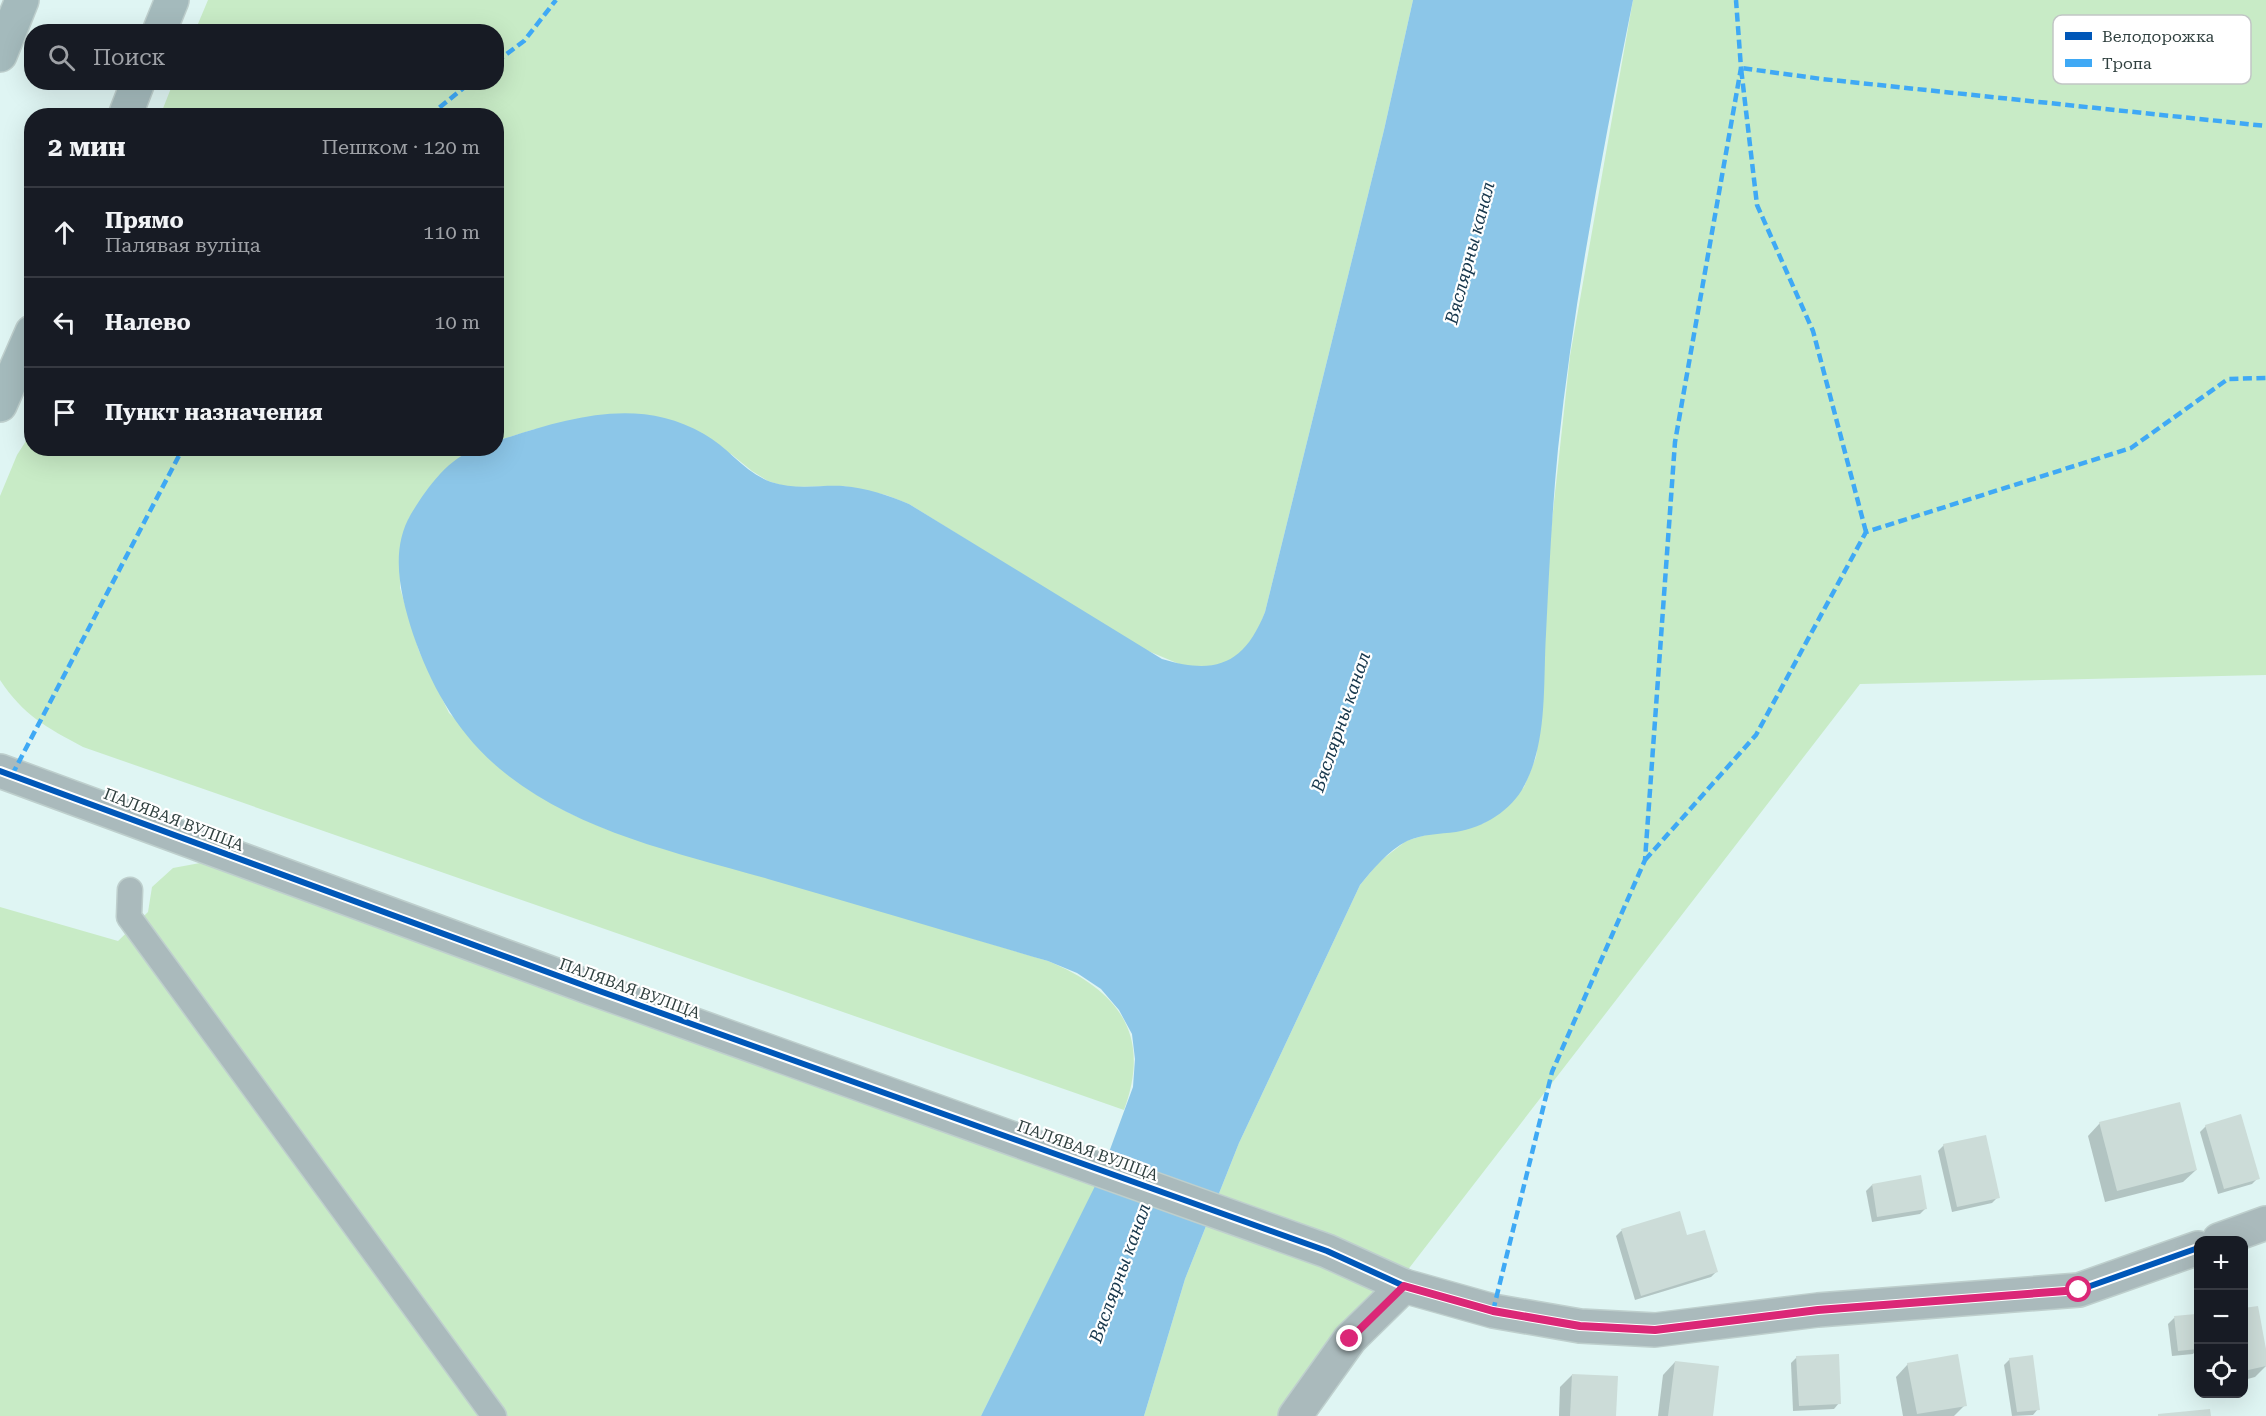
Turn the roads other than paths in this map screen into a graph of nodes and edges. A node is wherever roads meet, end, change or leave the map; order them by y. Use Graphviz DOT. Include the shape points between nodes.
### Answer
graph roads {
  1 [pos="22,0"];
  2 [pos="172,0"];
  3 [pos="162,24"];
  4 [pos="0,55"];
  5 [pos="135,90"];
  6 [pos="128,108"];
  7 [pos="24,350"];
  8 [pos="0,405"];
  9 [pos="0,771"];
  10 [pos="130,890"];
  11 [pos="2266,1223"];
  12 [pos="2230,1236"];
  13 [pos="2194,1250"];
  14 [pos="1404,1286"];
  15 [pos="494,1416"];
  16 [pos="1295,1416"];
  1 -- 4 [label="main road"];
  2 -- 3 [label="main road"];
  5 -- 6 [label="main road"];
  7 -- 8 [label="main road"];
  9 -- 14 [label="street, ПАЛЯВАЯ ВУЛІЦА" via="591,988 1327,1251"];
  10 -- 15 [label="lane" via="129,917"];
  11 -- 12 [label="street"];
  13 -- 14 [label="street, ПАЛЯВАЯ ВУЛІЦА" via="2079,1290 1818,1310 1655,1330 1580,1326 1504,1312"];
  14 -- 16 [label="street" via="1350,1339"];
}
